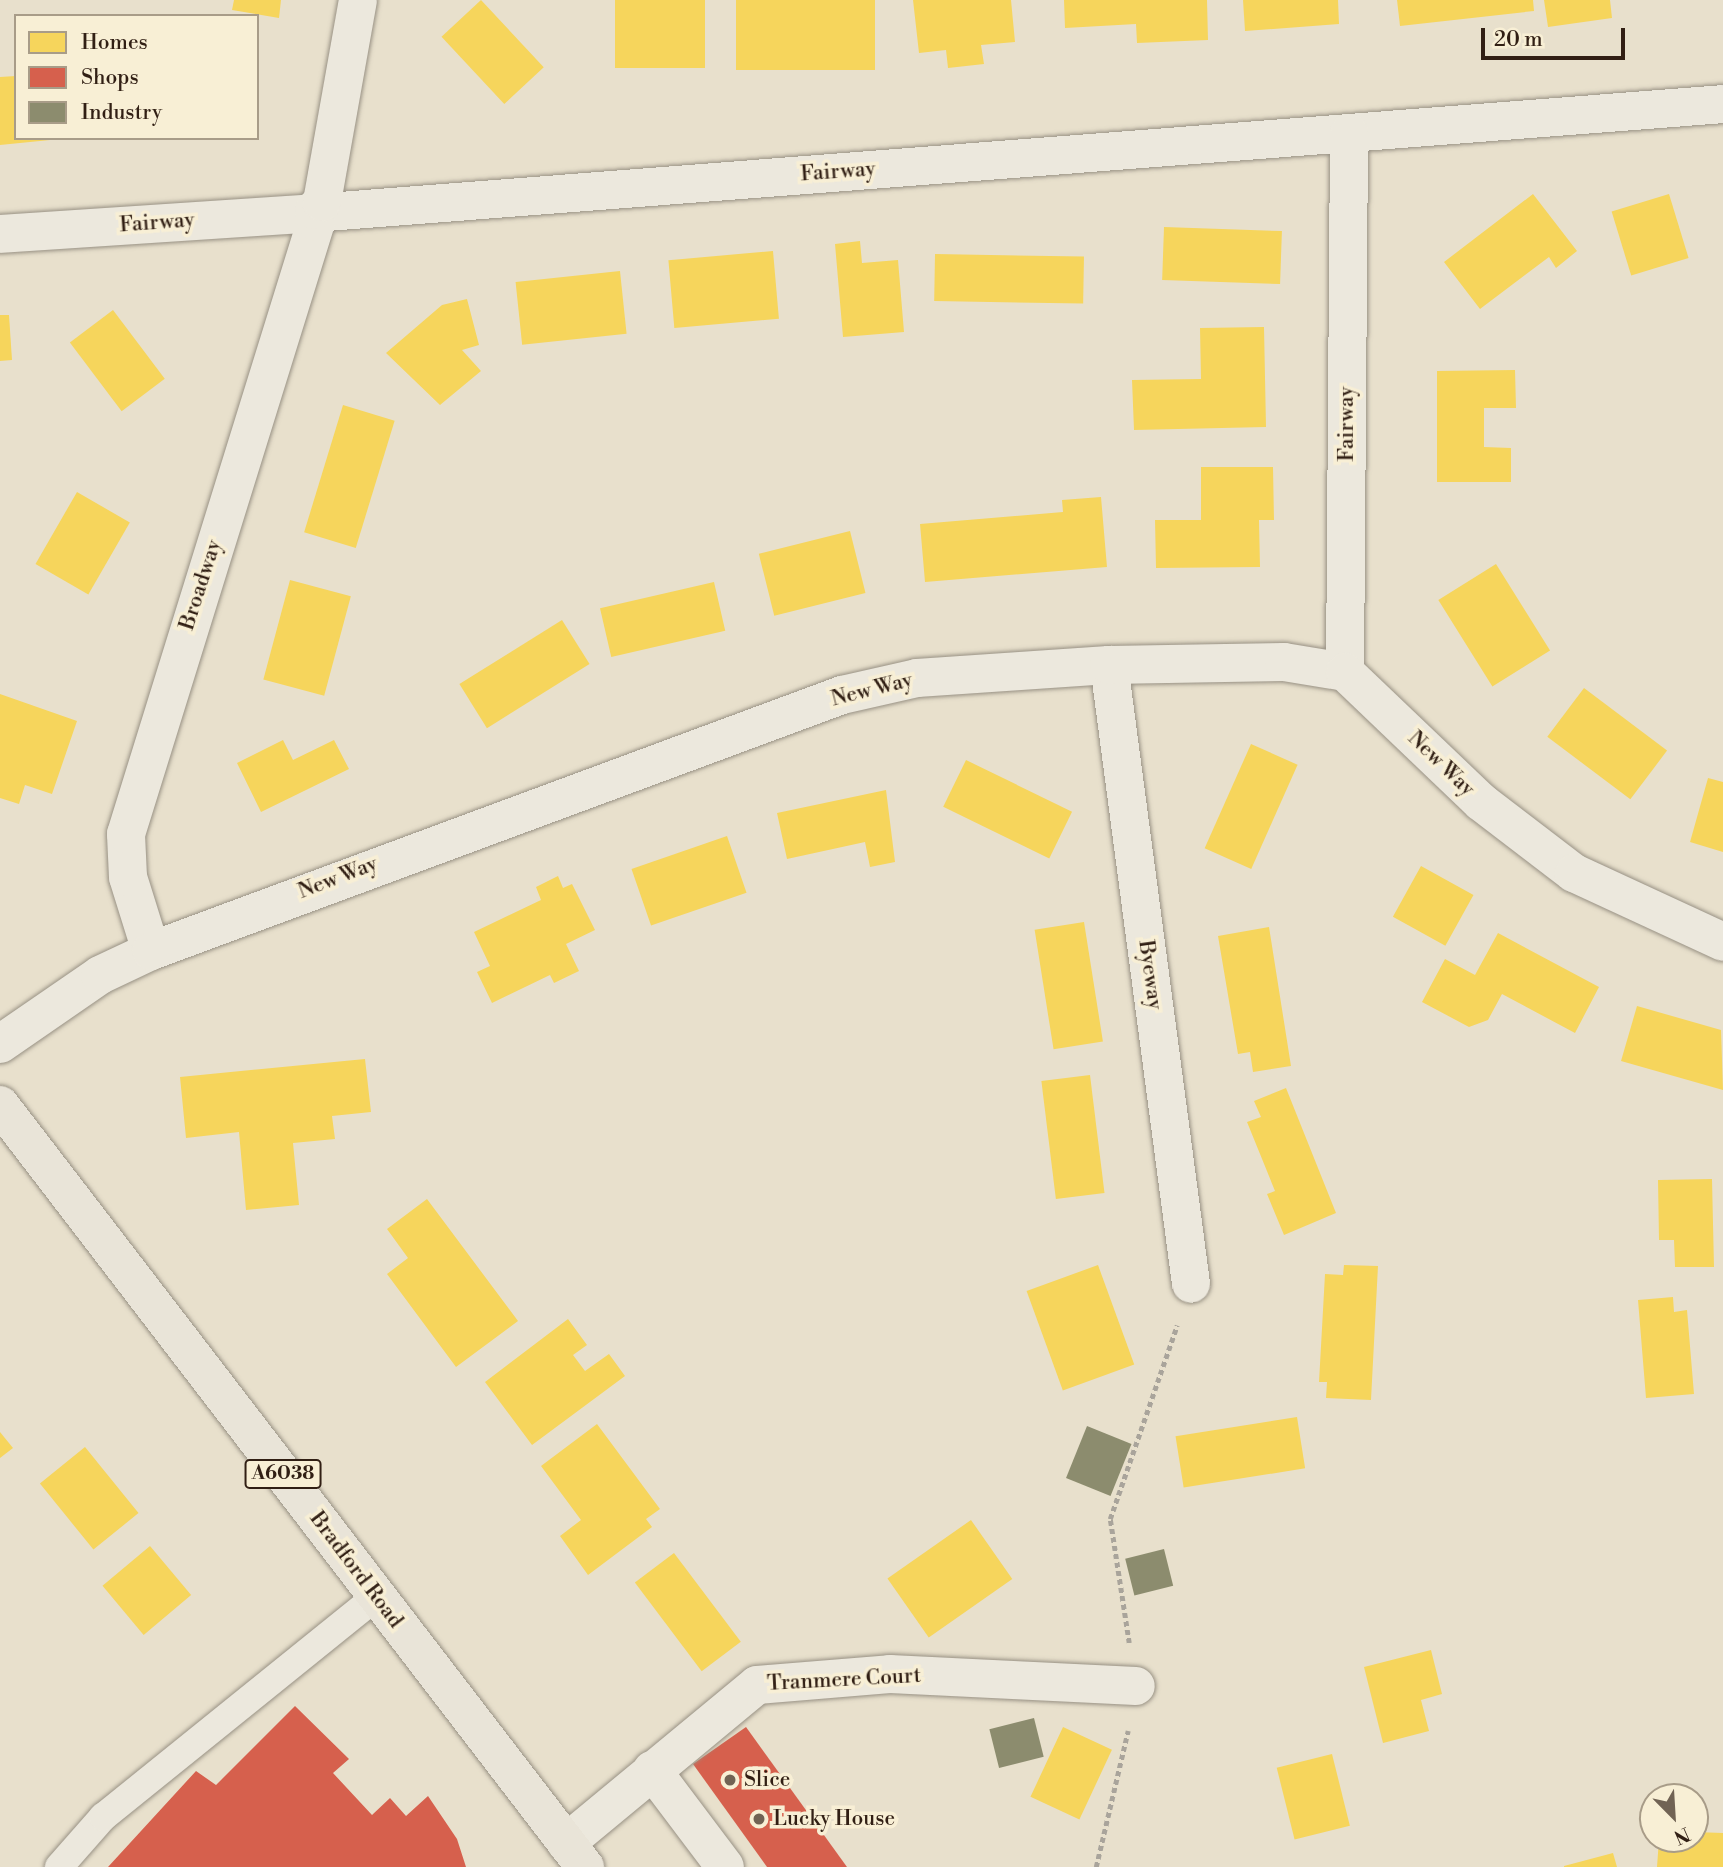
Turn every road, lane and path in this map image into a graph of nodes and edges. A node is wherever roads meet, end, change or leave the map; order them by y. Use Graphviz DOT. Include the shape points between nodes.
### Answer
graph roads {
  1 [pos="358,0"];
  2 [pos="1723,104"];
  3 [pos="1349,133"];
  4 [pos="320,212"];
  5 [pos="0,234"];
  6 [pos="1109,665"];
  7 [pos="1345,672"];
  8 [pos="1723,942"];
  9 [pos="151,951"];
  10 [pos="0,1044"];
  11 [pos="0,1105"];
  12 [pos="1191,1284"];
  13 [pos="376,1597"];
  14 [pos="1136,1686"];
  15 [pos="652,1770"];
  16 [pos="575,1855"];
  17 [pos="60,1867"];
  18 [pos="725,1867"];
  19 [pos="1096,1867"];
  1 -- 4 [label="street, Broadway"];
  2 -- 3 [label="street, Fairway"];
  3 -- 4 [label="street, Fairway"];
  3 -- 7 [label="street, Fairway"];
  4 -- 5 [label="street, Fairway"];
  4 -- 9 [label="street, Broadway" via="127,834 128,877"];
  6 -- 7 [label="street, New Way" via="1284,662"];
  6 -- 9 [label="street, New Way" via="918,678 842,695"];
  6 -- 12 [label="street, Byeway"];
  7 -- 8 [label="street, New Way" via="1481,802 1574,873"];
  9 -- 10 [label="street, New Way" via="100,975"];
  11 -- 13 [label="main road, Bradford Road / A6038"];
  12 -- 14 [label="path" via="1110,1519"];
  13 -- 16 [label="main road, Bradford Road / A6038"];
  13 -- 17 [label="lane" via="103,1817"];
  14 -- 15 [label="street, Tranmere Court" via="890,1674 757,1685"];
  14 -- 19 [label="path"];
  15 -- 16 [label="street, Tranmere Court"];
  15 -- 18 [label="street"];
}
